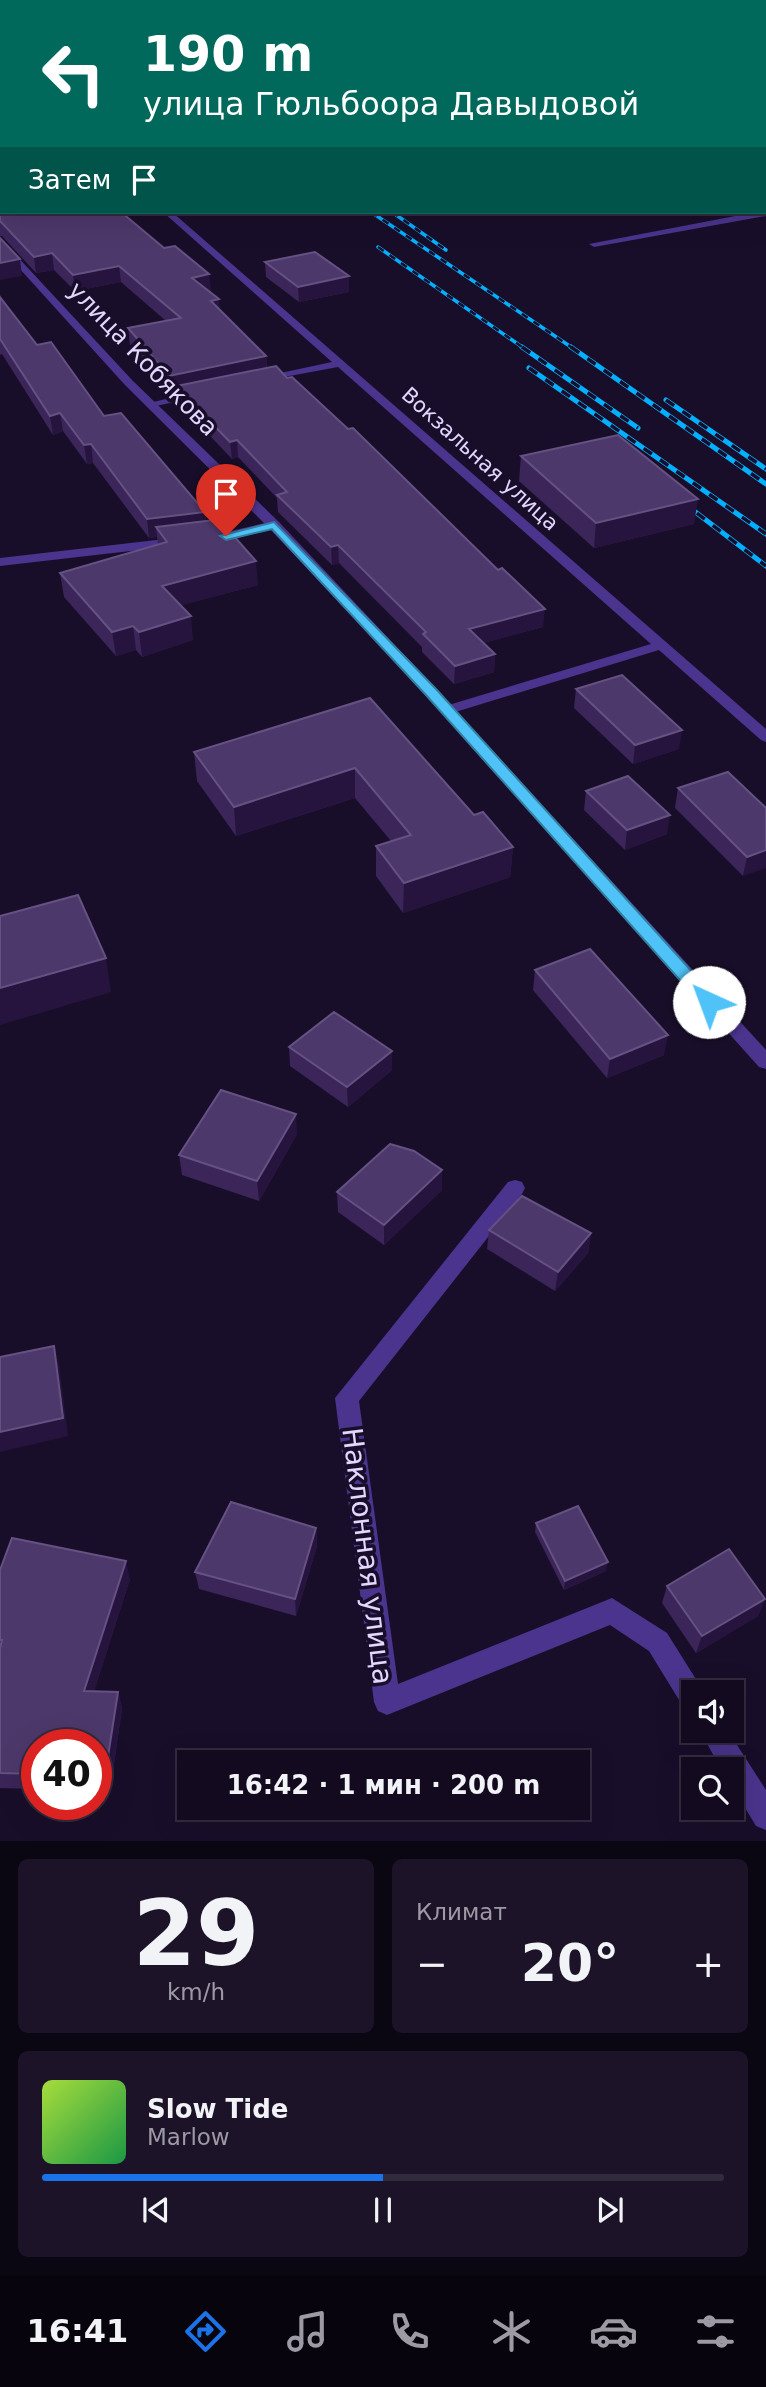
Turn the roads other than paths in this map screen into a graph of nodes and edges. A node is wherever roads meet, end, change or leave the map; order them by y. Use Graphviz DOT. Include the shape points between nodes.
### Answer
graph roads {
  1 [pos="169,214"];
  2 [pos="760,214"];
  3 [pos="0,241"];
  4 [pos="593,244"];
  5 [pos="342,363"];
  6 [pos="247,384"];
  7 [pos="206,393"];
  8 [pos="151,404"];
  9 [pos="274,525"];
  10 [pos="0,562"];
  11 [pos="661,645"];
  12 [pos="447,710"];
  13 [pos="766,737"];
  14 [pos="766,1062"];
  15 [pos="515,1188"];
  16 [pos="681,1680"];
  17 [pos="720,1743"];
  18 [pos="766,1816"];
  1 -- 5 [label="street, Вокзальная улица"];
  2 -- 4 [label="street"];
  3 -- 8 [label="street, улица Кобякова"];
  5 -- 6 [label="street"];
  5 -- 11 [label="street, Вокзальная улица"];
  7 -- 8 [label="street"];
  8 -- 9 [label="street, улица Кобякова"];
  9 -- 10 [label="street" via="226,536"];
  9 -- 12 [label="street, улица Кобякова"];
  11 -- 12 [label="street"];
  11 -- 13 [label="street, Вокзальная улица"];
  12 -- 14 [label="street, улица Кобякова"];
  15 -- 16 [label="street, Наклонная улица" via="347,1398 387,1702 612,1611 658,1643"];
  17 -- 18 [label="street"];
}
